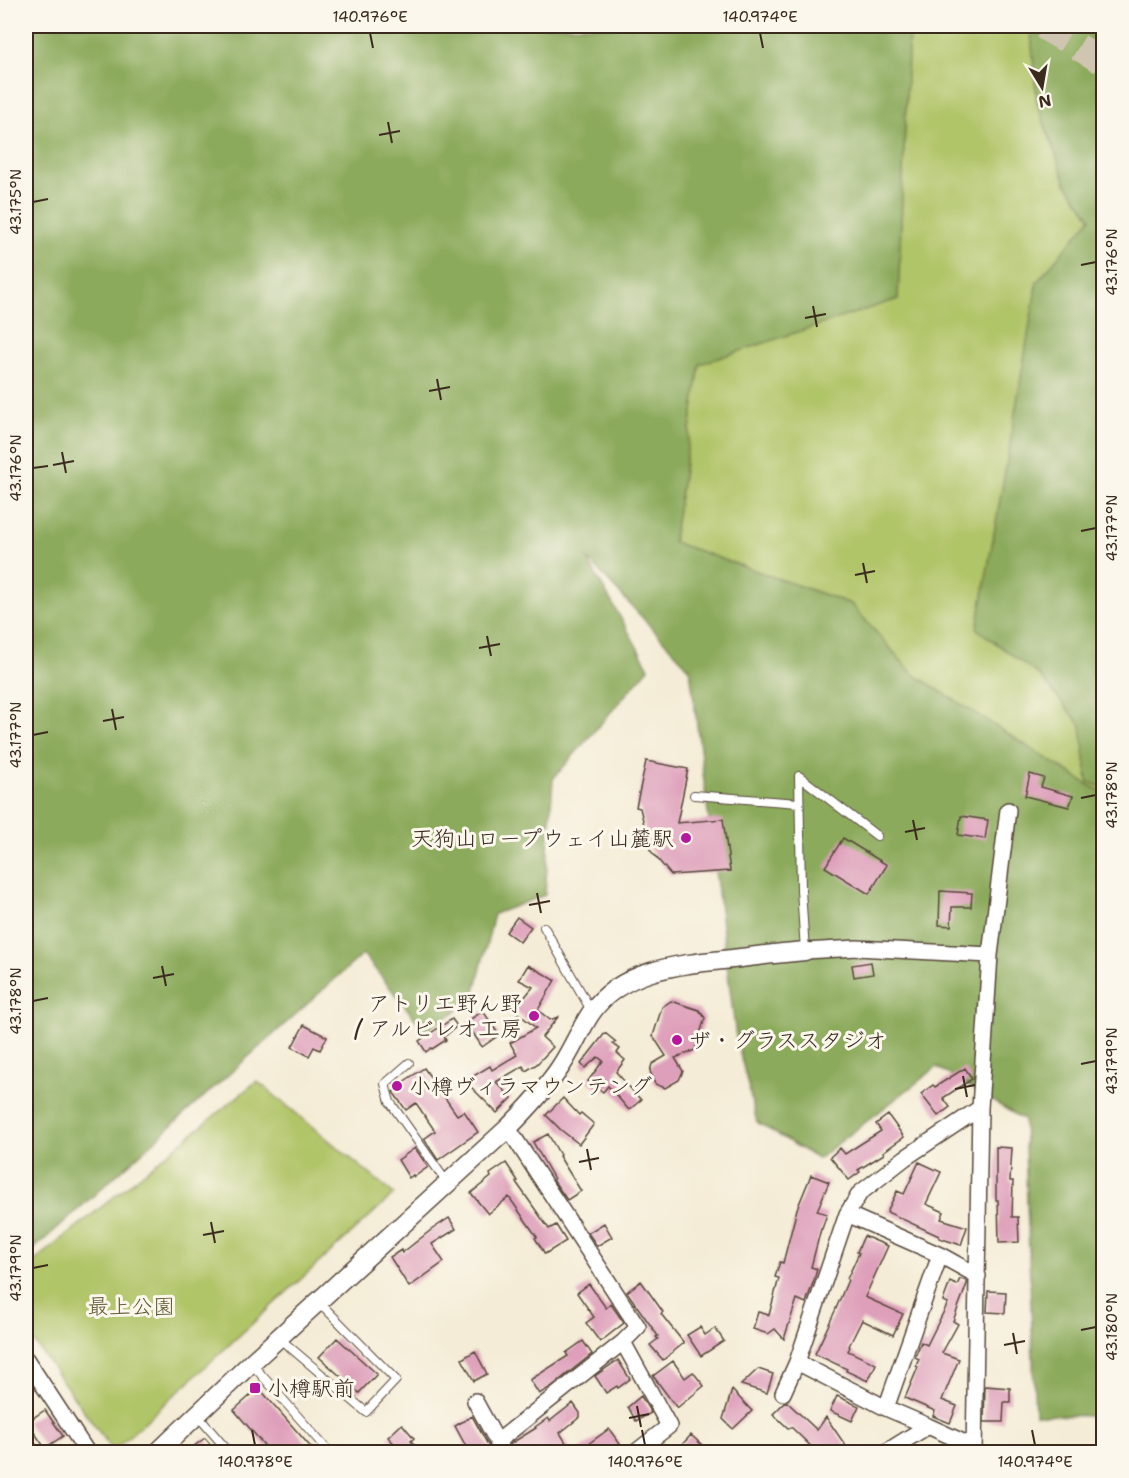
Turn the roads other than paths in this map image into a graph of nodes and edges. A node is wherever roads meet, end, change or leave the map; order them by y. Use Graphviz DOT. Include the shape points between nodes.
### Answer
graph roads {
  1 [pos="694,795"];
  2 [pos="799,803"];
  3 [pos="1008,810"];
  4 [pos="877,836"];
  5 [pos="544,927"];
  6 [pos="805,951"];
  7 [pos="990,955"];
  8 [pos="592,1012"];
  9 [pos="410,1063"];
  10 [pos="980,1108"];
  11 [pos="508,1128"];
  12 [pos="448,1184"];
  13 [pos="847,1214"];
  14 [pos="940,1256"];
  15 [pos="978,1276"];
  16 [pos="319,1302"];
  17 [pos="279,1338"];
  18 [pos="623,1342"];
  19 [pos="26,1359"];
  20 [pos="797,1362"];
  21 [pos="251,1363"];
  22 [pos="783,1393"];
  23 [pos="475,1401"];
  24 [pos="886,1408"];
  25 [pos="197,1415"];
  26 [pos="928,1426"];
  27 [pos="26,1437"];
  28 [pos="500,1447"];
  29 [pos="974,1450"];
  30 [pos="36,1452"];
  31 [pos="87,1452"];
  32 [pos="158,1452"];
  33 [pos="230,1452"];
  34 [pos="329,1452"];
  35 [pos="636,1452"];
  36 [pos="886,1452"];
  1 -- 2 [label="lane"];
  2 -- 4 [label="lane" via="799,776"];
  2 -- 6 [label="lane"];
  3 -- 7 [label="street"];
  5 -- 8 [label="lane"];
  6 -- 7 [label="street" via="857,948"];
  6 -- 8 [label="street" via="681,964 652,971 625,983"];
  7 -- 10 [label="street"];
  8 -- 11 [label="street" via="560,1068"];
  9 -- 12 [label="lane" via="385,1084 390,1102"];
  10 -- 13 [label="street" via="860,1193"];
  10 -- 15 [label="street"];
  11 -- 12 [label="street"];
  11 -- 18 [label="street" via="638,1327"];
  12 -- 16 [label="street"];
  13 -- 14 [label="street"];
  13 -- 20 [label="street"];
  14 -- 15 [label="street"];
  14 -- 24 [label="street"];
  15 -- 29 [label="street"];
  16 -- 17 [label="street"];
  16 -- 17 [label="lane" via="396,1380 366,1412"];
  17 -- 21 [label="street"];
  18 -- 28 [label="street"];
  18 -- 35 [label="street" via="669,1426"];
  19 -- 31 [label="street"];
  20 -- 22 [label="street"];
  20 -- 24 [label="street"];
  21 -- 25 [label="street"];
  21 -- 34 [label="lane"];
  23 -- 28 [label="street"];
  24 -- 26 [label="street"];
  25 -- 32 [label="street"];
  25 -- 33 [label="lane"];
  26 -- 29 [label="street"];
  26 -- 36 [label="street"];
  27 -- 30 [label="lane"];
}
